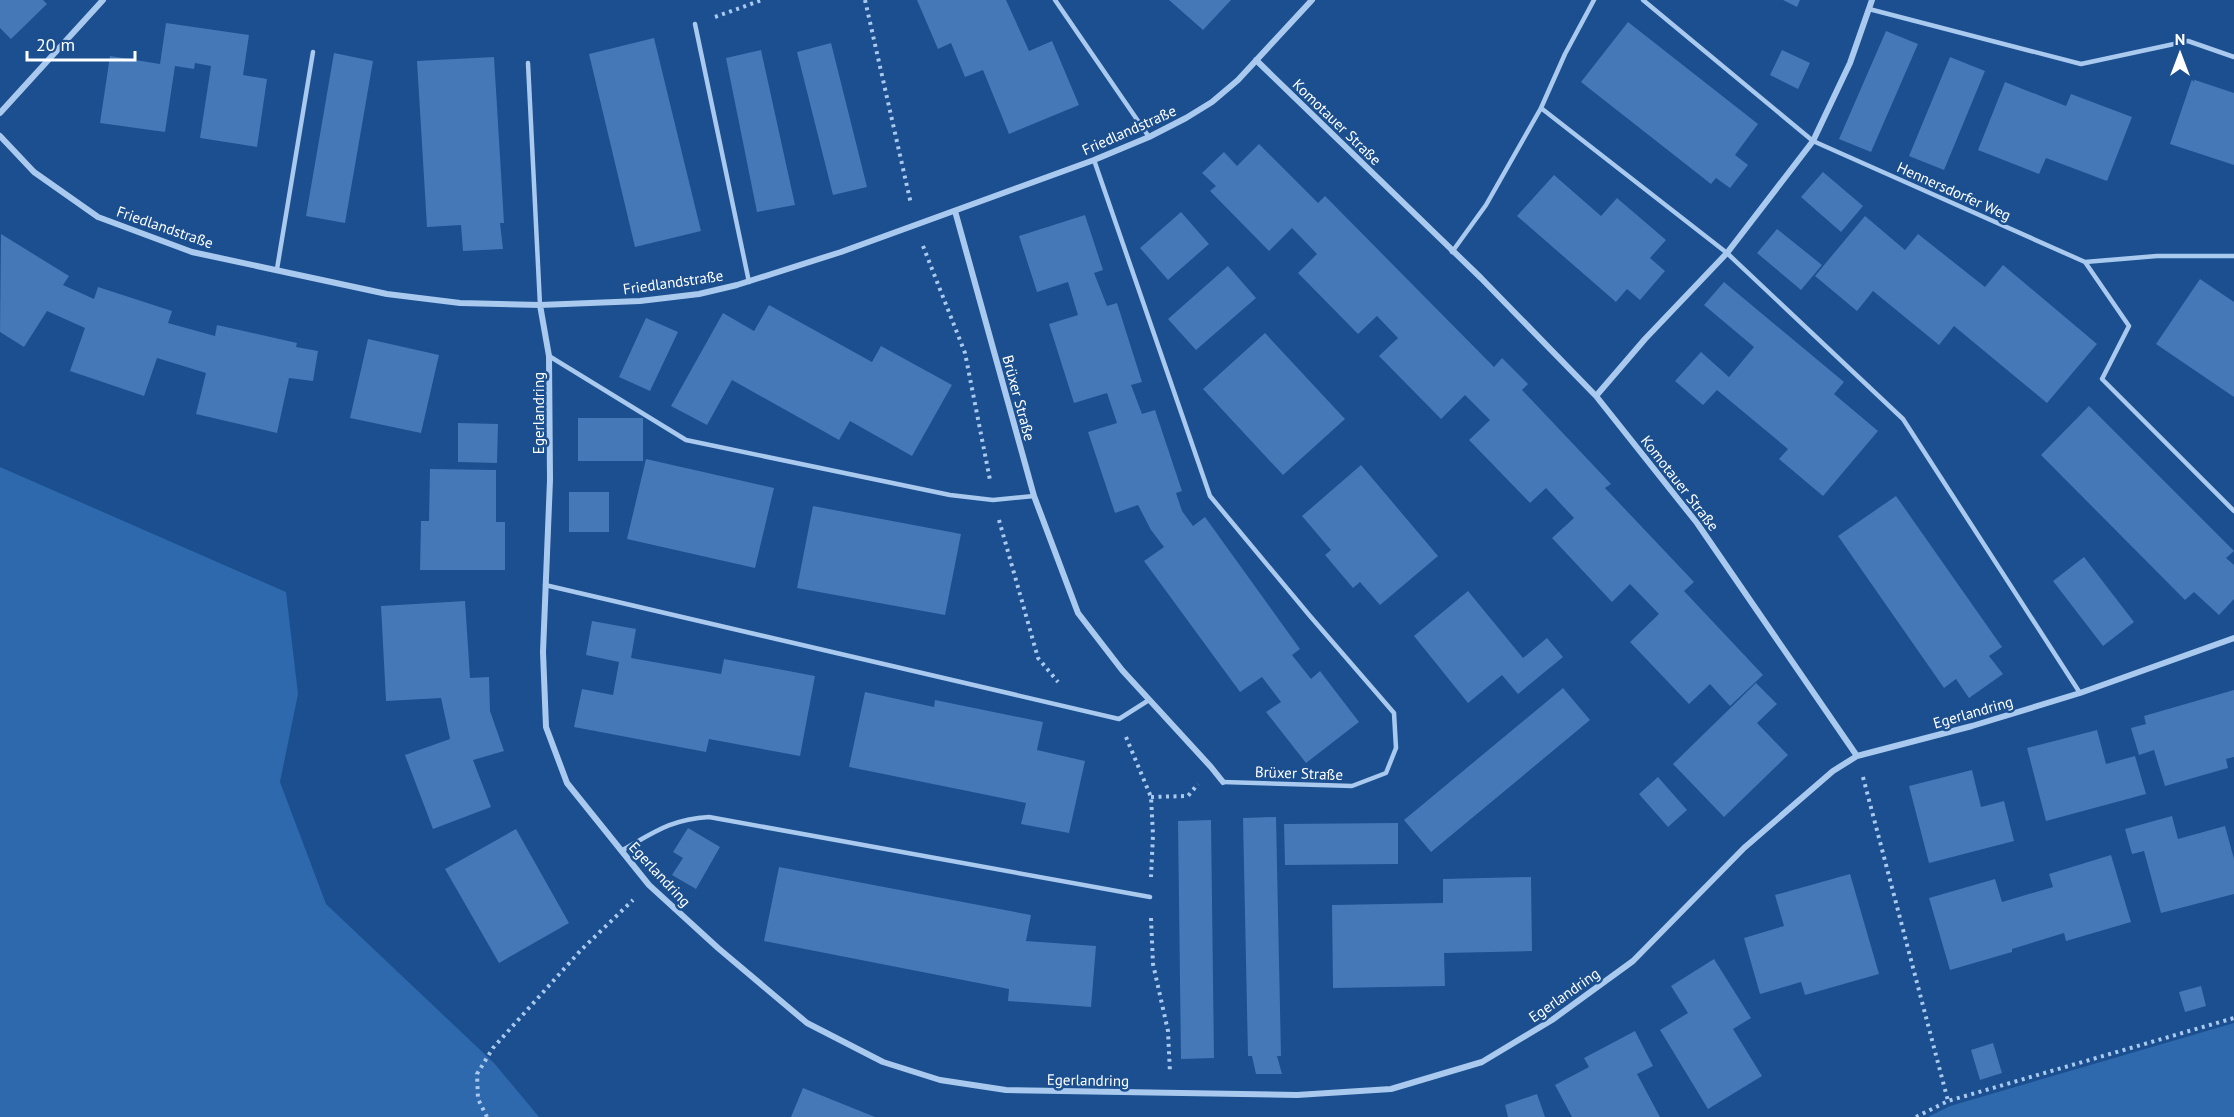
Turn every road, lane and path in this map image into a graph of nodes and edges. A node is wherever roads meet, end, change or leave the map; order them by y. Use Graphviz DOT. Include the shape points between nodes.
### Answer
graph roads {
  1 [pos="103,0"];
  2 [pos="762,0"];
  3 [pos="865,0"];
  4 [pos="1055,0"];
  5 [pos="1312,0"];
  6 [pos="1594,0"];
  7 [pos="1643,0"];
  8 [pos="1872,0"];
  9 [pos="1869,9"];
  10 [pos="695,24"];
  11 [pos="314,52"];
  12 [pos="2234,57"];
  13 [pos="1256,60"];
  14 [pos="528,63"];
  15 [pos="1541,108"];
  16 [pos="0,113"];
  17 [pos="0,136"];
  18 [pos="1149,137"];
  19 [pos="1813,141"];
  20 [pos="1094,160"];
  21 [pos="955,211"];
  22 [pos="916,224"];
  23 [pos="1452,252"];
  24 [pos="1727,254"];
  25 [pos="2234,256"];
  26 [pos="929,261"];
  27 [pos="2085,262"];
  28 [pos="277,269"];
  29 [pos="749,282"];
  30 [pos="540,305"];
  31 [pos="549,356"];
  32 [pos="1596,396"];
  33 [pos="1034,496"];
  34 [pos="2234,511"];
  35 [pos="545,585"];
  36 [pos="2234,638"];
  37 [pos="2080,693"];
  38 [pos="1149,700"];
  39 [pos="1857,756"];
  40 [pos="1211,766"];
  41 [pos="1223,782"];
  42 [pos="1151,797"];
  43 [pos="621,852"];
  44 [pos="649,885"];
  45 [pos="1150,897"];
  46 [pos="2234,1018"];
  47 [pos="1948,1101"];
  48 [pos="487,1117"];
  49 [pos="1916,1117"];
  1 -- 16 [label="street"];
  2 -- 10 [label="path"];
  3 -- 22 [label="path"];
  4 -- 18 [label="lane"];
  5 -- 13 [label="street, Friedlandstraße"];
  6 -- 15 [label="lane"];
  7 -- 19 [label="lane"];
  8 -- 9 [label="street"];
  9 -- 12 [label="lane" via="2081,64 2188,41"];
  9 -- 19 [label="street" via="1850,63"];
  10 -- 29 [label="lane"];
  11 -- 28 [label="lane"];
  13 -- 18 [label="street, Friedlandstraße" via="1212,102"];
  13 -- 23 [label="street, Komotauer Straße"];
  14 -- 30 [label="lane"];
  15 -- 23 [label="lane" via="1486,205"];
  15 -- 24 [label="lane"];
  17 -- 28 [label="street, Friedlandstraße" via="34,172 98,217 192,252"];
  18 -- 20 [label="street, Friedlandstraße"];
  19 -- 24 [label="street"];
  19 -- 27 [label="lane, Hennersdorfer Weg"];
  20 -- 21 [label="street, Friedlandstraße"];
  20 -- 41 [label="lane, Brüxer Straße" via="1210,496 1394,713 1396,748 1386,773 1352,786"];
  21 -- 22 [label="street, Friedlandstraße"];
  21 -- 33 [label="street, Brüxer Straße"];
  22 -- 26 [label="path"];
  22 -- 29 [label="street, Friedlandstraße"];
  23 -- 32 [label="street, Komotauer Straße"];
  24 -- 32 [label="street"];
  24 -- 37 [label="lane" via="1903,419"];
  25 -- 27 [label="lane" via="2157,256"];
  27 -- 34 [label="lane" via="2129,326 2102,379"];
  28 -- 30 [label="street, Friedlandstraße" via="387,294 460,303"];
  29 -- 30 [label="street, Friedlandstraße" via="699,294 640,301"];
  30 -- 31 [label="street, Egerlandring"];
  31 -- 33 [label="lane" via="686,440 950,495 993,500"];
  31 -- 35 [label="street, Egerlandring" via="550,480"];
  32 -- 39 [label="street, Komotauer Straße" via="1697,523"];
  33 -- 38 [label="street, Brüxer Straße" via="1078,613"];
  35 -- 38 [label="lane" via="1119,719"];
  35 -- 43 [label="street, Egerlandring" via="546,727 567,783"];
  36 -- 37 [label="street, Egerlandring"];
  37 -- 39 [label="street, Egerlandring"];
  38 -- 40 [label="street, Brüxer Straße"];
  39 -- 44 [label="street, Egerlandring" via="1833,771 1744,848 1633,961 1552,1020 1482,1062 1391,1089 1297,1095 1171,1094 1006,1090 940,1080 883,1062 807,1023"];
  39 -- 47 [label="path"];
  40 -- 41 [label="street, Brüxer Straße"];
  40 -- 42 [label="path" via="1188,796"];
  43 -- 44 [label="street, Egerlandring"];
  43 -- 45 [label="lane" via="670,824 709,817"];
  44 -- 48 [label="path" via="581,950 493,1048 477,1074 478,1099"];
  46 -- 47 [label="path"];
  47 -- 49 [label="path"];
}
